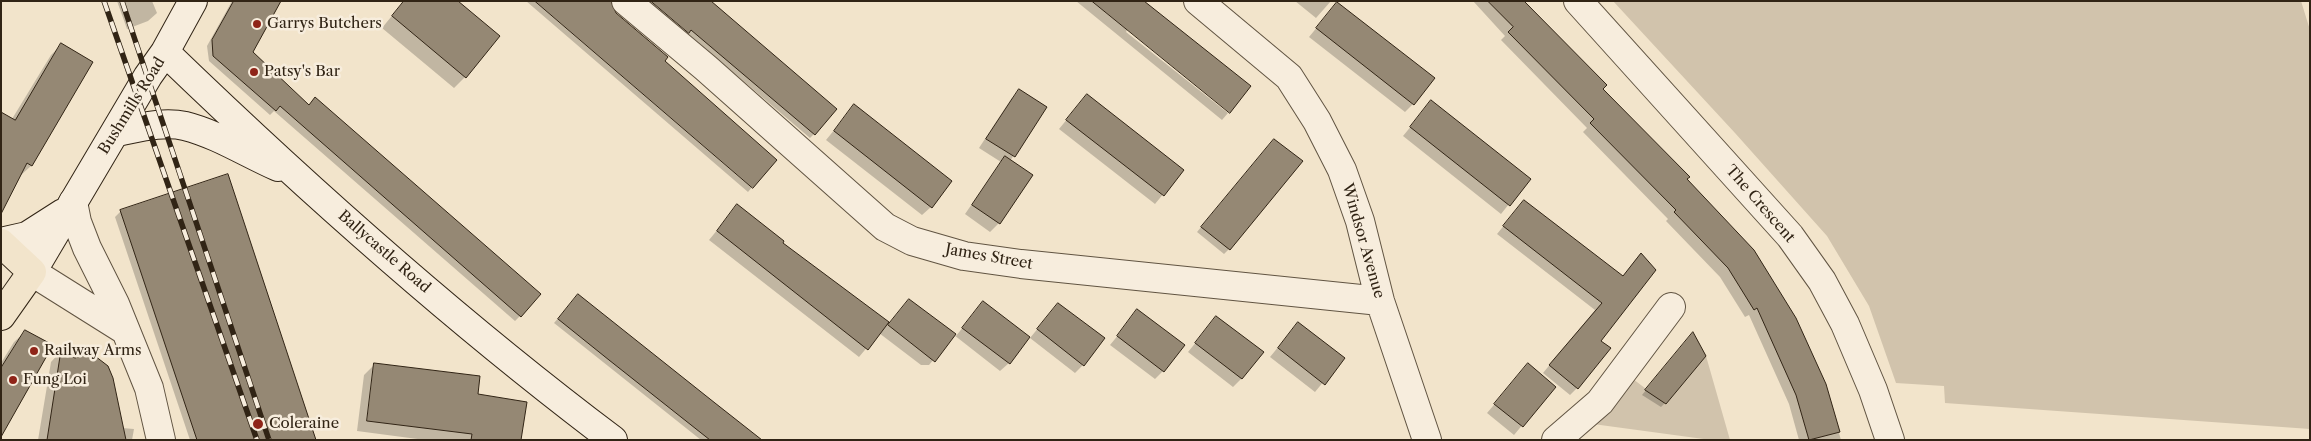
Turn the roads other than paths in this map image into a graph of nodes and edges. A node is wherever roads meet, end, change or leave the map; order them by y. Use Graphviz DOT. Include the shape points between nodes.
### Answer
graph roads {
  1 [pos="193,1"];
  2 [pos="626,1"];
  3 [pos="1198,1"];
  4 [pos="1578,1"];
  5 [pos="165,52"];
  6 [pos="116,132"];
  7 [pos="297,176"];
  8 [pos="71,205"];
  9 [pos="1,242"];
  10 [pos="32,272"];
  11 [pos="1380,301"];
  12 [pos="1671,307"];
  13 [pos="1,316"];
  14 [pos="126,331"];
  15 [pos="161,440"];
  16 [pos="613,440"];
  17 [pos="1427,440"];
  18 [pos="1556,440"];
  19 [pos="1890,440"];
  1 -- 5 [label="street, Bushmills Road"];
  2 -- 11 [label="street, James Street" via="885,227 912,240 964,256 1021,264"];
  3 -- 11 [label="street, Windsor Avenue" via="1289,77 1313,115 1345,177"];
  4 -- 19 [label="street, The Crescent" via="1801,251 1845,324"];
  5 -- 6 [label="street, Bushmills Road"];
  5 -- 7 [label="street, Ballycastle Road"];
  6 -- 7 [label="street" via="148,126 184,126"];
  6 -- 8 [label="street, Bushmills Road"];
  7 -- 16 [label="street, Ballycastle Road" via="539,384"];
  8 -- 9 [label="street, Bushmills Road" via="27,236"];
  8 -- 10 [label="street, Bushmills Road"];
  8 -- 14 [label="street" via="87,248"];
  9 -- 10 [label="main road"];
  10 -- 13 [label="main road"];
  10 -- 14 [label="street"];
  11 -- 17 [label="street, Windsor Avenue"];
  12 -- 18 [label="street" via="1600,402"];
  14 -- 15 [label="street" via="149,388"];
}
